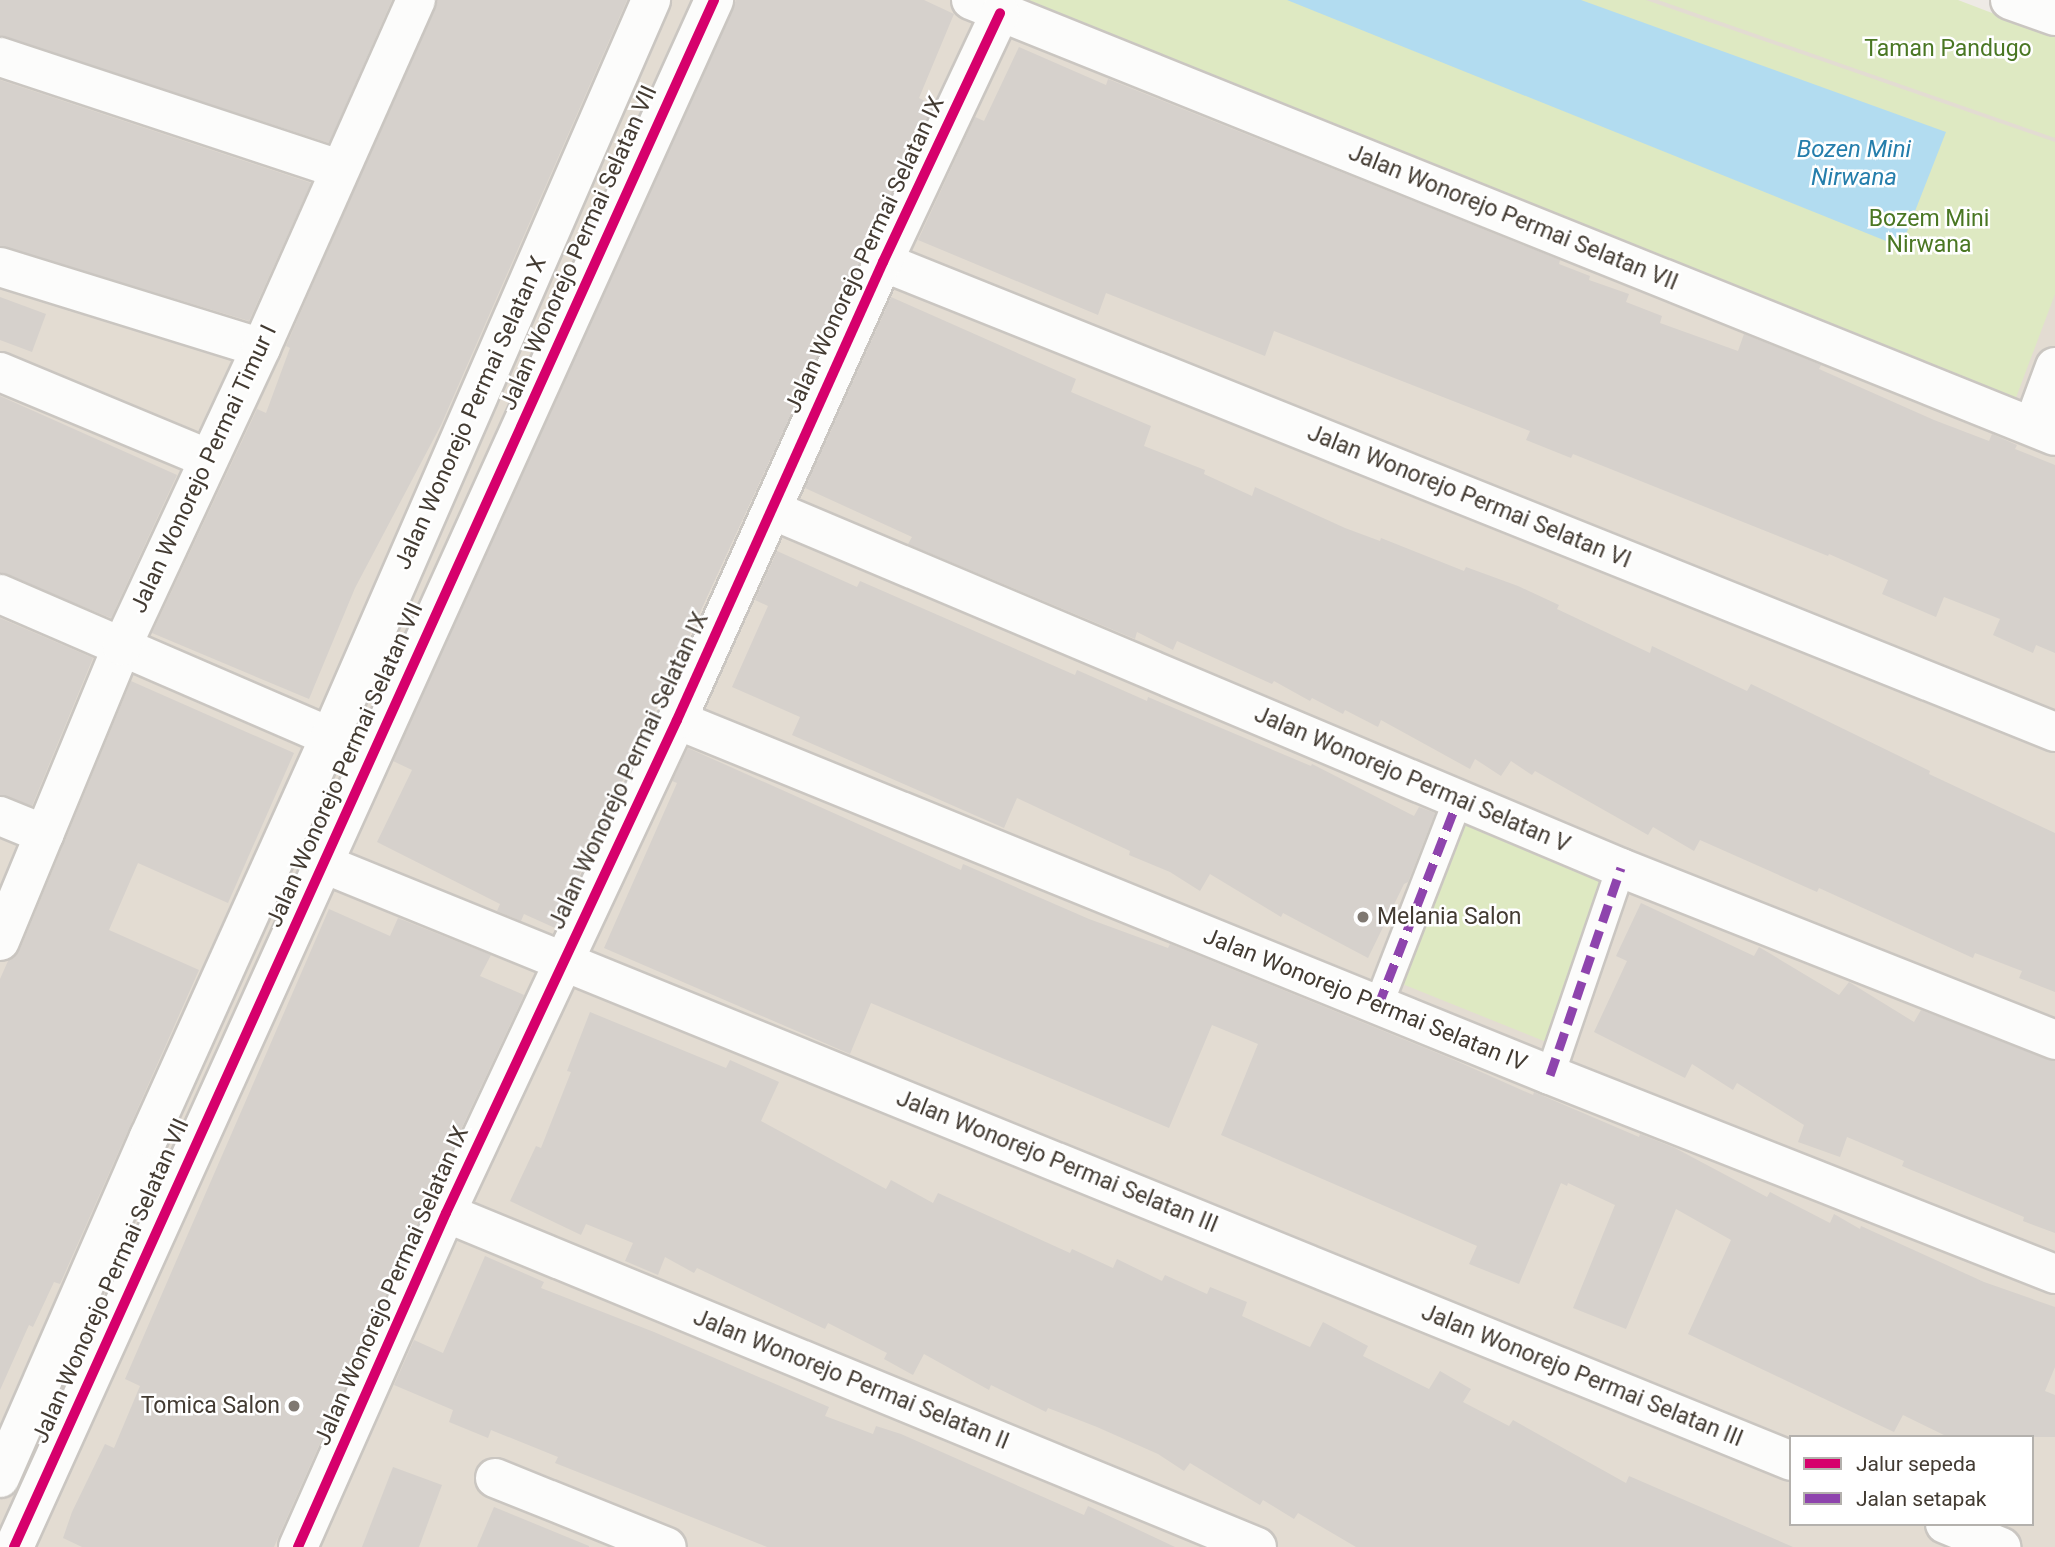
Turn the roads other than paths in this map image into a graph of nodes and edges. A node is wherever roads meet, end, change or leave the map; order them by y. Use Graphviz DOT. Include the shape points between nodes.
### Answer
graph roads {
  1 [pos="416,0"];
  2 [pos="650,0"];
  3 [pos="714,0"];
  4 [pos="2010,0"];
  5 [pos="986,6"];
  6 [pos="2055,16"];
  7 [pos="0,57"];
  8 [pos="339,169"];
  9 [pos="883,262"];
  10 [pos="0,268"];
  11 [pos="261,348"];
  12 [pos="2055,367"];
  13 [pos="0,372"];
  14 [pos="2044,431"];
  15 [pos="209,459"];
  16 [pos="772,510"];
  17 [pos="0,594"];
  18 [pos="122,646"];
  19 [pos="677,720"];
  20 [pos="2055,732"];
  21 [pos="330,737"];
  22 [pos="1458,800"];
  23 [pos="0,816"];
  24 [pos="44,834"];
  25 [pos="324,864"];
  26 [pos="1621,868"];
  27 [pos="0,942"];
  28 [pos="563,961"];
  29 [pos="1378,1006"];
  30 [pos="2055,1040"];
  31 [pos="1550,1076"];
  32 [pos="446,1213"];
  33 [pos="2055,1274"];
  34 [pos="1789,1460"];
  35 [pos="0,1478"];
  36 [pos="495,1478"];
  37 [pos="1950,1526"];
  38 [pos="14,1547"];
  39 [pos="298,1547"];
  40 [pos="667,1547"];
  41 [pos="1257,1547"];
  42 [pos="2001,1547"];
  1 -- 8 [label="street, Jalan Wonorejo Permai Timur I"];
  2 -- 21 [label="street, Jalan Wonorejo Permai Selatan X"];
  3 -- 25 [label="street, Jalan Wonorejo Permai Selatan VII"];
  4 -- 6 [label="street"];
  5 -- 9 [label="street, Jalan Wonorejo Permai Selatan IX"];
  5 -- 14 [label="street, Jalan Wonorejo Permai Selatan VII"];
  7 -- 8 [label="street"];
  8 -- 11 [label="street, Jalan Wonorejo Permai Timur I"];
  9 -- 16 [label="street, Jalan Wonorejo Permai Selatan IX"];
  9 -- 20 [label="street, Jalan Wonorejo Permai Selatan VI"];
  10 -- 11 [label="street"];
  11 -- 15 [label="street, Jalan Wonorejo Permai Timur I"];
  12 -- 14 [label="street"];
  13 -- 15 [label="street"];
  15 -- 18 [label="street, Jalan Wonorejo Permai Timur I"];
  16 -- 19 [label="street, Jalan Wonorejo Permai Selatan IX"];
  16 -- 22 [label="street, Jalan Wonorejo Permai Selatan V"];
  17 -- 18 [label="street"];
  18 -- 21 [label="street"];
  18 -- 24 [label="street, Jalan Wonorejo Permai Timur I"];
  19 -- 28 [label="street, Jalan Wonorejo Permai Selatan IX"];
  19 -- 29 [label="street, Jalan Wonorejo Permai Selatan IV"];
  21 -- 35 [label="street, Jalan Wonorejo Permai Selatan X"];
  22 -- 26 [label="street, Jalan Wonorejo Permai Selatan V"];
  22 -- 29 [label="street"];
  23 -- 24 [label="street"];
  24 -- 27 [label="street, Jalan Wonorejo Permai Timur I"];
  25 -- 28 [label="street, Jalan Wonorejo Permai Selatan III"];
  25 -- 38 [label="street, Jalan Wonorejo Permai Selatan VII"];
  26 -- 30 [label="street, Jalan Wonorejo Permai Selatan V"];
  26 -- 31 [label="street"];
  28 -- 32 [label="street, Jalan Wonorejo Permai Selatan IX"];
  28 -- 34 [label="street, Jalan Wonorejo Permai Selatan III"];
  29 -- 31 [label="street, Jalan Wonorejo Permai Selatan IV"];
  31 -- 33 [label="street, Jalan Wonorejo Permai Selatan IV"];
  32 -- 39 [label="street, Jalan Wonorejo Permai Selatan IX"];
  32 -- 41 [label="street, Jalan Wonorejo Permai Selatan II"];
  36 -- 40 [label="street"];
  37 -- 42 [label="street"];
}
